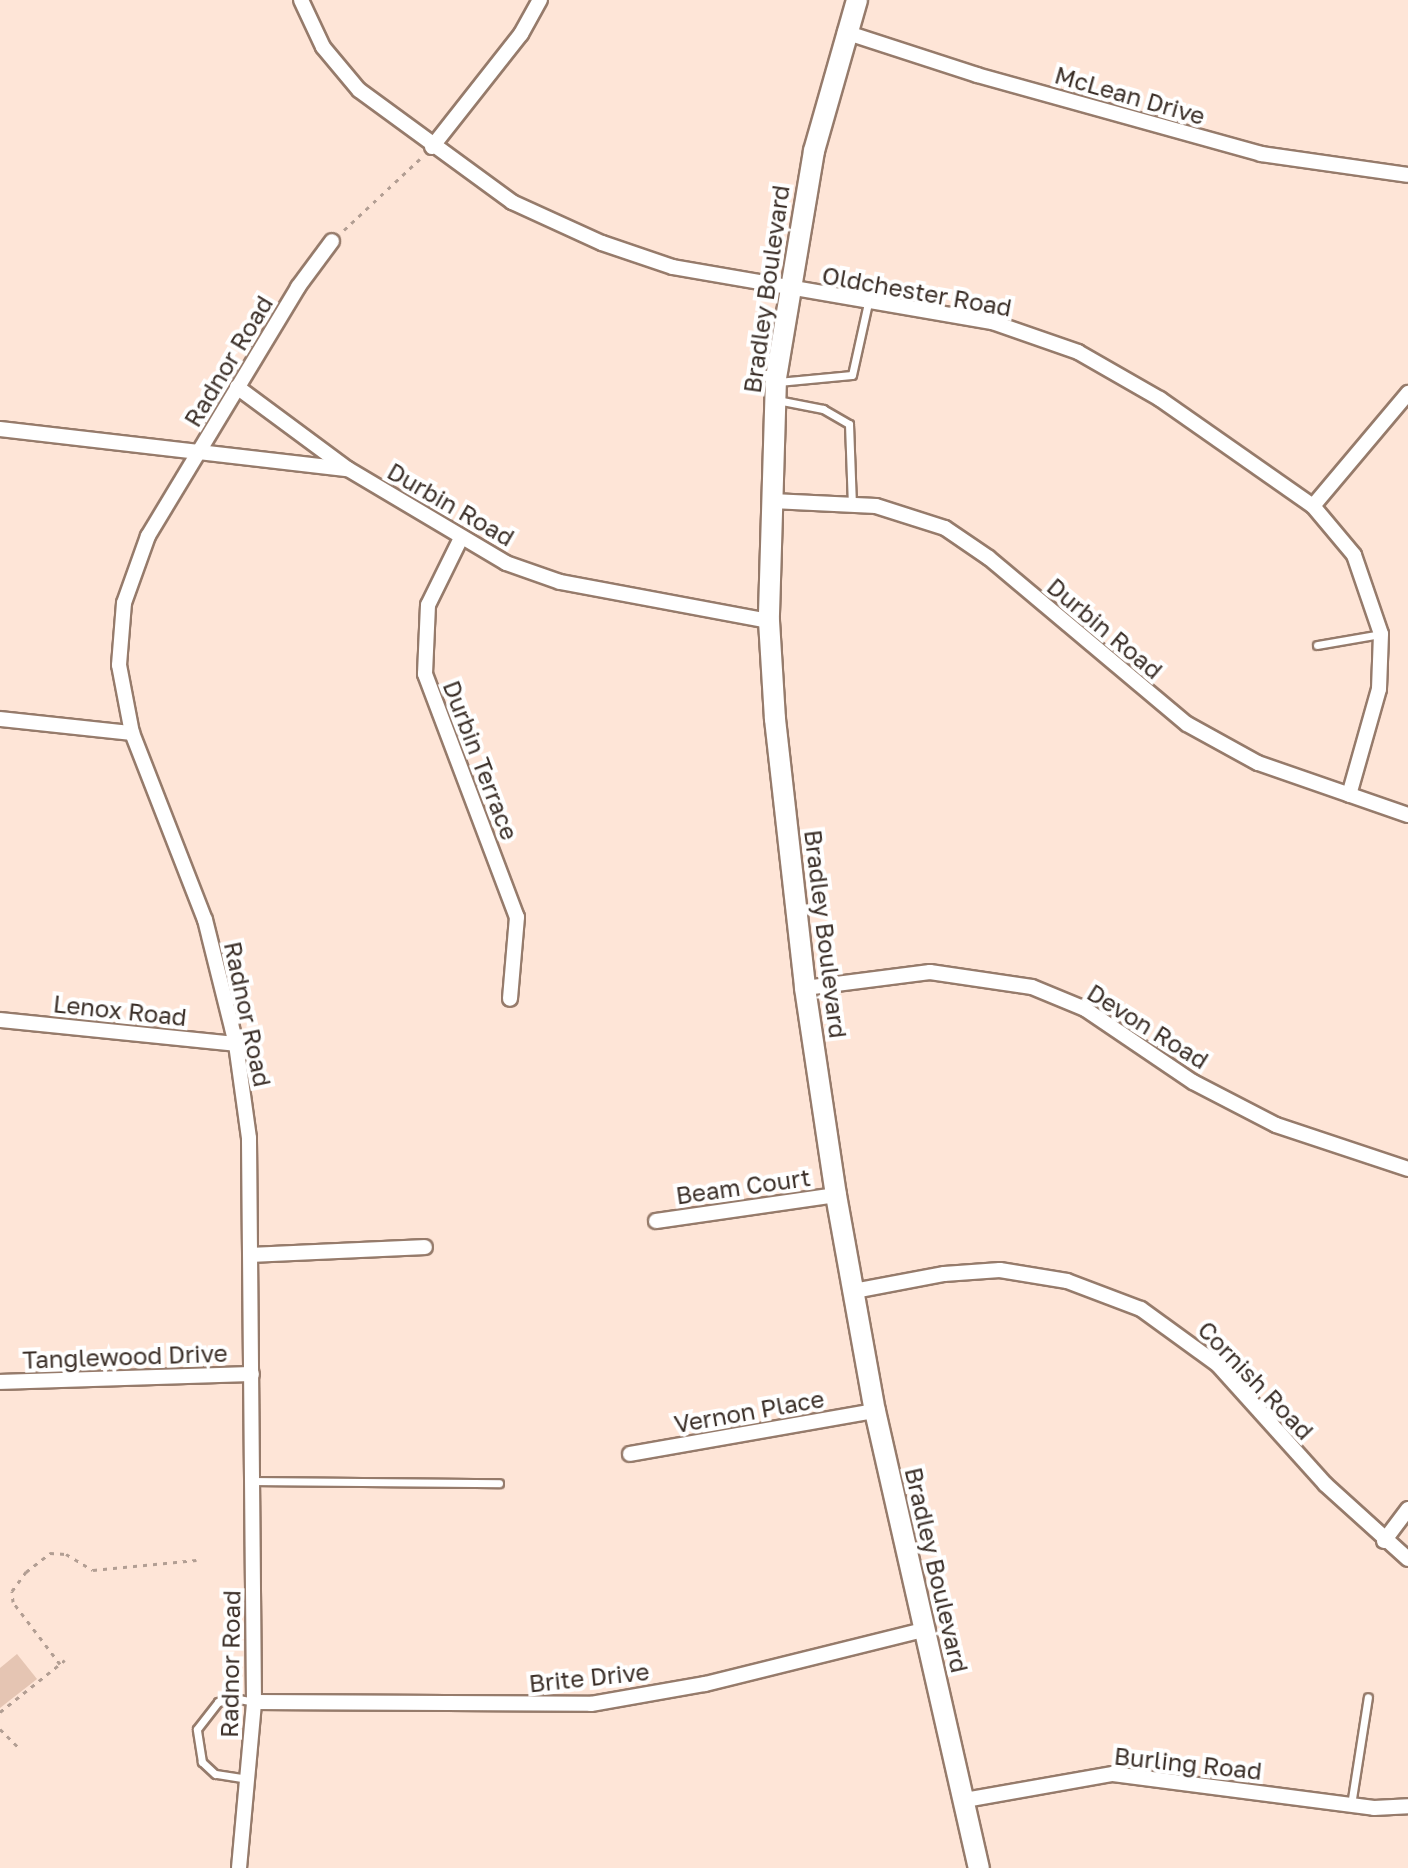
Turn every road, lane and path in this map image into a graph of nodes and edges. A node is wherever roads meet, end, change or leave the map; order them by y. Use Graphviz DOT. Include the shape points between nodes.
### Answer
graph roads {
  1 [pos="301,0"];
  2 [pos="540,0"];
  3 [pos="857,0"];
  4 [pos="845,32"];
  5 [pos="432,147"];
  6 [pos="1408,175"];
  7 [pos="332,241"];
  8 [pos="787,290"];
  9 [pos="868,303"];
  10 [pos="237,387"];
  11 [pos="775,391"];
  12 [pos="1408,393"];
  13 [pos="0,429"];
  14 [pos="198,453"];
  15 [pos="348,469"];
  16 [pos="772,501"];
  17 [pos="852,505"];
  18 [pos="1313,506"];
  19 [pos="460,540"];
  20 [pos="769,621"];
  21 [pos="1381,634"];
  22 [pos="1317,645"];
  23 [pos="0,719"];
  24 [pos="132,733"];
  25 [pos="1349,795"];
  26 [pos="1408,815"];
  27 [pos="805,988"];
  28 [pos="510,999"];
  29 [pos="1,1024"];
  30 [pos="236,1044"];
  31 [pos="1408,1169"];
  32 [pos="836,1195"];
  33 [pos="656,1221"];
  34 [pos="425,1247"];
  35 [pos="251,1255"];
  36 [pos="854,1291"];
  37 [pos="252,1374"];
  38 [pos="0,1382"];
  39 [pos="875,1411"];
  40 [pos="630,1454"];
  41 [pos="252,1481"];
  42 [pos="499,1483"];
  43 [pos="1408,1509"];
  44 [pos="1384,1541"];
  45 [pos="1408,1559"];
  46 [pos="197,1560"];
  47 [pos="923,1630"];
  48 [pos="65,1660"];
  49 [pos="60,1664"];
  50 [pos="1368,1697"];
  51 [pos="254,1702"];
  52 [pos="0,1712"];
  53 [pos="0,1729"];
  54 [pos="20,1749"];
  55 [pos="248,1779"];
  56 [pos="965,1800"];
  57 [pos="1351,1805"];
  58 [pos="1408,1806"];
  59 [pos="239,1868"];
  60 [pos="979,1868"];
  1 -- 5 [label="street, Oldchester Road" via="323,47 359,90"];
  2 -- 5 [label="street" via="521,34"];
  3 -- 4 [label="main road, Bradley Boulevard"];
  4 -- 6 [label="street, McLean Drive" via="977,75 1261,154"];
  4 -- 8 [label="main road, Bradley Boulevard" via="814,151"];
  5 -- 7 [label="path"];
  5 -- 8 [label="street, Oldchester Road" via="512,202 602,243 673,267"];
  7 -- 10 [label="street, Radnor Road"];
  8 -- 9 [label="street, Oldchester Road"];
  8 -- 11 [label="main road, Bradley Boulevard"];
  9 -- 11 [label="lane" via="852,375"];
  9 -- 18 [label="street, Oldchester Road" via="992,322 1078,352 1160,399"];
  10 -- 14 [label="street, Radnor Road"];
  10 -- 15 [label="street, Durbin Road"];
  11 -- 16 [label="main road, Bradley Boulevard"];
  11 -- 17 [label="lane" via="849,424"];
  12 -- 18 [label="street"];
  13 -- 14 [label="street, Durbin Road"];
  14 -- 15 [label="street, Durbin Road"];
  14 -- 24 [label="street, Radnor Road" via="148,536 124,603 119,665"];
  15 -- 19 [label="street, Durbin Road"];
  16 -- 17 [label="street, Durbin Road"];
  16 -- 20 [label="main road, Bradley Boulevard"];
  17 -- 25 [label="street, Durbin Road" via="913,515 945,528 989,558 1187,724 1258,763"];
  18 -- 21 [label="street, Oldchester Road" via="1354,555"];
  19 -- 20 [label="street, Durbin Road" via="560,582"];
  19 -- 28 [label="street, Durbin Terrace" via="428,605 425,674 517,917"];
  20 -- 27 [label="main road, Bradley Boulevard"];
  21 -- 22 [label="lane"];
  21 -- 25 [label="street, Oldchester Road" via="1379,689"];
  23 -- 24 [label="street"];
  24 -- 30 [label="street, Radnor Road" via="205,920"];
  25 -- 26 [label="street, Durbin Road"];
  27 -- 31 [label="street, Devon Road" via="930,972 1032,987 1085,1009 1193,1082 1276,1125"];
  27 -- 32 [label="main road, Bradley Boulevard"];
  29 -- 30 [label="street, Lenox Road"];
  30 -- 35 [label="street, Radnor Road" via="249,1138"];
  32 -- 33 [label="street, Beam Court"];
  32 -- 36 [label="main road, Bradley Boulevard"];
  34 -- 35 [label="street"];
  35 -- 37 [label="street, Radnor Road"];
  36 -- 39 [label="main road, Bradley Boulevard"];
  36 -- 44 [label="street, Cornish Road" via="944,1274 1000,1270 1067,1281 1141,1309 1218,1365"];
  37 -- 38 [label="street, Tanglewood Drive"];
  37 -- 41 [label="street, Radnor Road"];
  39 -- 40 [label="street, Vernon Place"];
  39 -- 47 [label="main road, Bradley Boulevard"];
  41 -- 42 [label="lane"];
  41 -- 51 [label="street, Radnor Road"];
  43 -- 44 [label="street"];
  44 -- 45 [label="street, Cornish Road"];
  46 -- 49 [label="path" via="93,1570 66,1554 50,1553 12,1591 13,1602"];
  47 -- 51 [label="street, Brite Drive" via="705,1684 591,1704"];
  47 -- 56 [label="main road, Bradley Boulevard"];
  48 -- 49 [label="path"];
  49 -- 52 [label="path"];
  50 -- 57 [label="lane"];
  51 -- 55 [label="street, Radnor Road"];
  51 -- 55 [label="lane" via="218,1702 197,1729 202,1762 231,1780"];
  53 -- 54 [label="path"];
  55 -- 59 [label="street, Radnor Road"];
  56 -- 57 [label="street, Burling Road" via="1113,1774"];
  56 -- 60 [label="main road, Bradley Boulevard"];
  57 -- 58 [label="street, Burling Road"];
}
